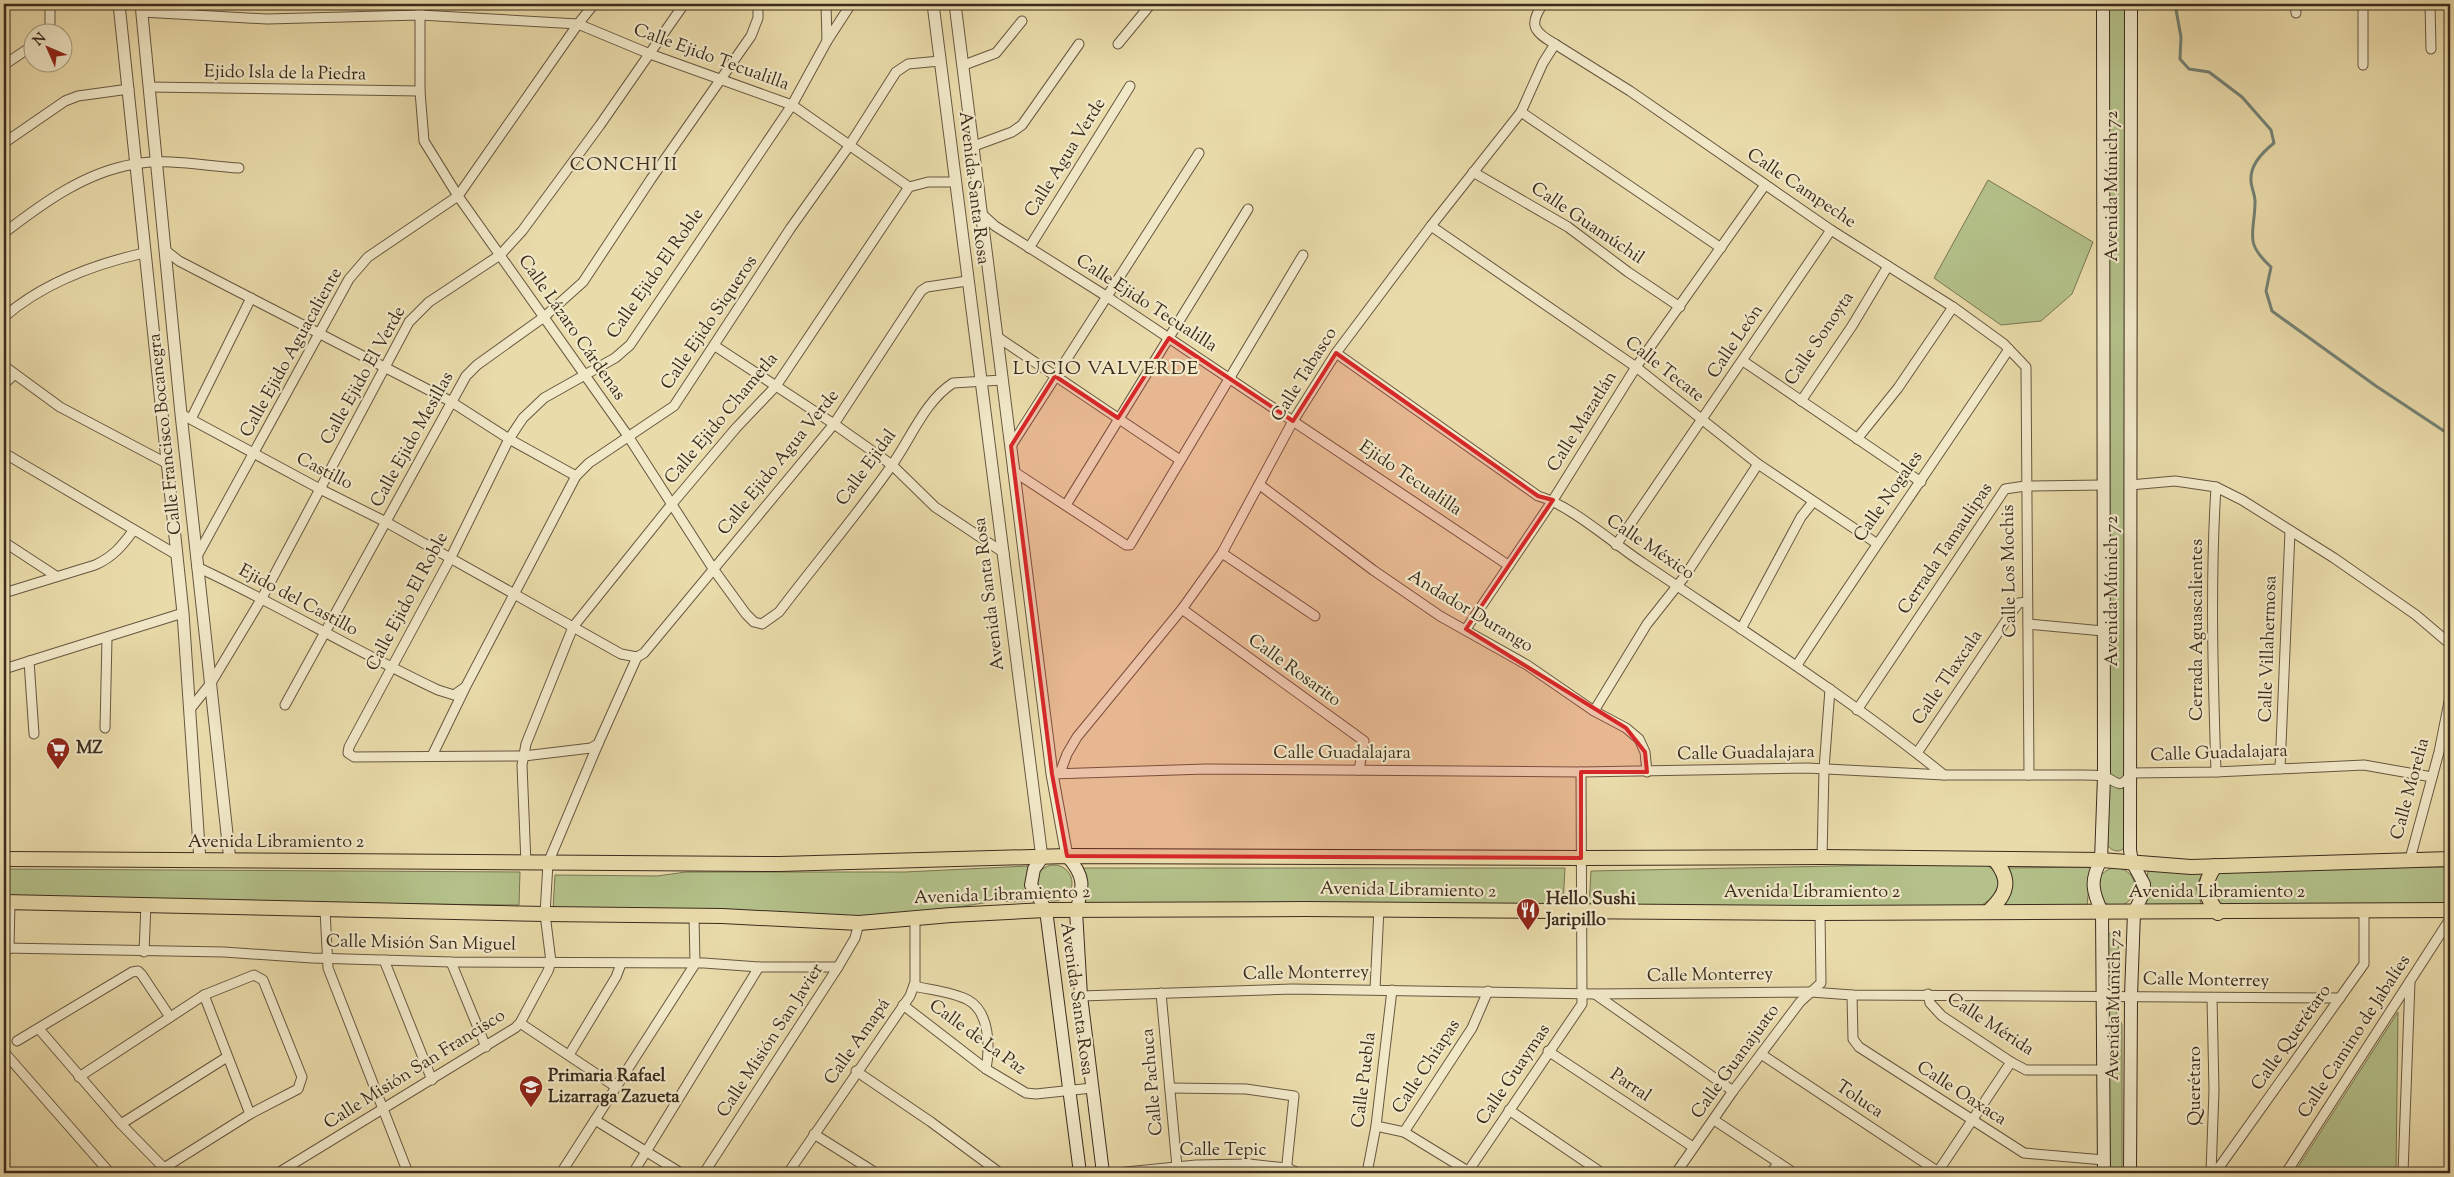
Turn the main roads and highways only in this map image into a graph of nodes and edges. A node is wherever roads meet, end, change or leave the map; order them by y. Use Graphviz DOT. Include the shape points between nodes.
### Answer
graph roads {
  1 [pos="2104,4"];
  2 [pos="2131,4"];
  3 [pos="1067,856"];
  4 [pos="1042,858"];
  5 [pos="4,859"];
  6 [pos="1995,860"];
  7 [pos="2101,860"];
  8 [pos="2450,860"];
  9 [pos="2132,862"];
  10 [pos="2215,866"];
  11 [pos="7,902"];
  12 [pos="1046,910"];
  13 [pos="1990,910"];
  14 [pos="2450,910"];
  15 [pos="1076,911"];
  16 [pos="2102,912"];
  17 [pos="2134,912"];
  18 [pos="2218,913"];
  19 [pos="1077,1173"];
  20 [pos="1103,1173"];
  21 [pos="2104,1173"];
  22 [pos="2130,1173"];
  1 -- 7 [label="main road, Avenida Múnich 72" via="2104,776"];
  2 -- 9 [label="main road, Avenida Múnich 72"];
  3 -- 4 [label="main road, Avenida Libramiento 2"];
  3 -- 6 [label="main road, Avenida Libramiento 2"];
  3 -- 15 [label="main road, Avenida Santa Rosa" via="1082,879"];
  4 -- 5 [label="main road, Avenida Libramiento 2" via="780,864"];
  4 -- 12 [label="main road, Avenida Santa Rosa" via="1034,869 1031,885"];
  6 -- 7 [label="main road, Avenida Libramiento 2"];
  6 -- 13 [label="main road" via="2004,870 2006,886 1999,902"];
  7 -- 9 [label="main road, Avenida Libramiento 2"];
  7 -- 16 [label="main road, Avenida Múnich 72" via="2092,887"];
  8 -- 10 [label="main road, Avenida Libramiento 2"];
  9 -- 10 [label="main road, Avenida Libramiento 2"];
  9 -- 17 [label="main road, Avenida Múnich 72" via="2144,884 2144,892"];
  10 -- 18 [label="main road" via="2205,890"];
  11 -- 12 [label="main road, Avenida Libramiento 2" via="694,915 859,923"];
  12 -- 15 [label="main road, Avenida Libramiento 2"];
  12 -- 19 [label="main road, Avenida Santa Rosa" via="1071,1089"];
  13 -- 15 [label="main road, Avenida Libramiento 2" via="1820,913 1379,909"];
  13 -- 16 [label="main road, Avenida Libramiento 2"];
  14 -- 18 [label="main road, Avenida Libramiento 2"];
  15 -- 20 [label="main road, Avenida Santa Rosa" via="1081,996"];
  16 -- 17 [label="main road, Avenida Libramiento 2"];
  16 -- 21 [label="main road, Avenida Múnich 72"];
  17 -- 18 [label="main road, Avenida Libramiento 2"];
  17 -- 22 [label="main road, Avenida Múnich 72"];
}
